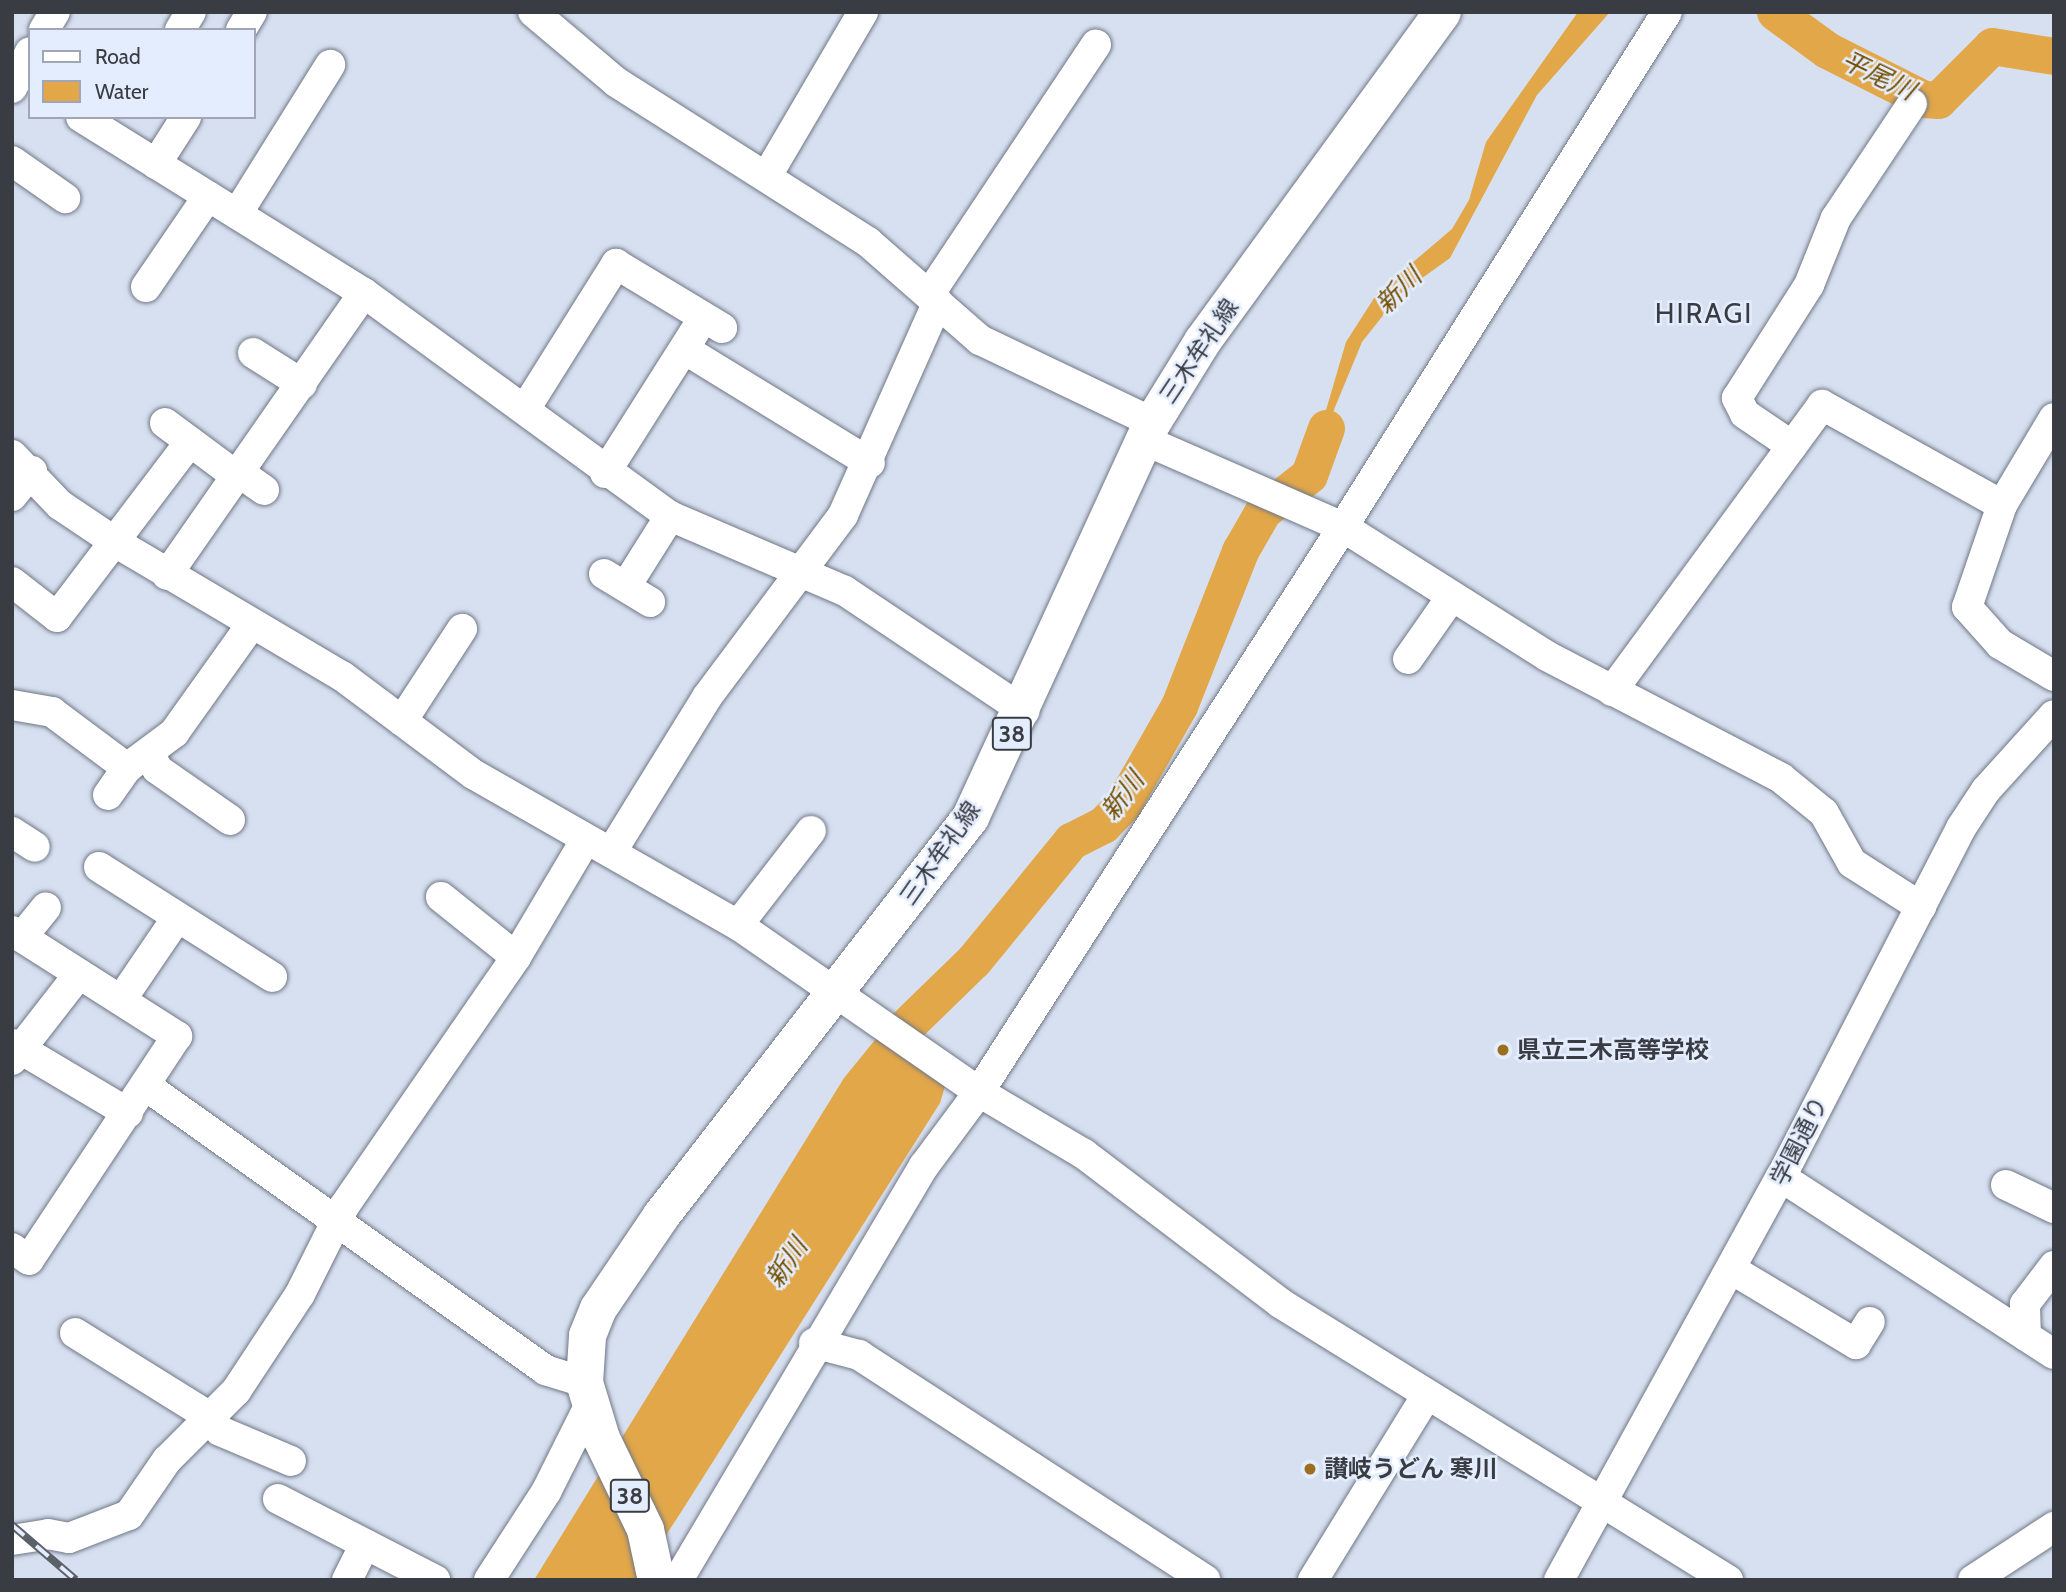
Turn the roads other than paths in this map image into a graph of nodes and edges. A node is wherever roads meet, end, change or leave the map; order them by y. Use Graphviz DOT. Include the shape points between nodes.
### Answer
graph roads {
  1 [pos="55,12"];
  2 [pos="191,12"];
  3 [pos="252,12"];
  4 [pos="533,12"];
  5 [pos="863,12"];
  6 [pos="1442,12"];
  7 [pos="1667,12"];
  8 [pos="45,28"];
  9 [pos="181,28"];
  10 [pos="242,28"];
  11 [pos="1096,45"];
  12 [pos="28,57"];
  13 [pos="331,65"];
  14 [pos="18,82"];
  15 [pos="1912,104"];
  16 [pos="84,119"];
  17 [pos="185,119"];
  18 [pos="12,161"];
  19 [pos="156,164"];
  20 [pos="768,174"];
  21 [pos="208,196"];
  22 [pos="65,198"];
  23 [pos="237,214"];
  24 [pos="146,287"];
  25 [pos="364,293"];
  26 [pos="933,299"];
  27 [pos="684,349"];
  28 [pos="253,353"];
  29 [pos="304,394"];
  30 [pos="527,406"];
  31 [pos="2054,418"];
  32 [pos="165,423"];
  33 [pos="1148,431"];
  34 [pos="190,442"];
  35 [pos="1792,446"];
  36 [pos="22,463"];
  37 [pos="870,463"];
  38 [pos="236,473"];
  39 [pos="605,473"];
  40 [pos="264,490"];
  41 [pos="12,496"];
  42 [pos="2002,505"];
  43 [pos="670,516"];
  44 [pos="1336,524"];
  45 [pos="115,542"];
  46 [pos="796,571"];
  47 [pos="167,575"];
  48 [pos="12,582"];
  49 [pos="627,588"];
  50 [pos="1450,599"];
  51 [pos="251,625"];
  52 [pos="462,629"];
  53 [pos="1408,659"];
  54 [pos="2054,676"];
  55 [pos="1612,691"];
  56 [pos="12,705"];
  57 [pos="1024,711"];
  58 [pos="2054,715"];
  59 [pos="402,721"];
  60 [pos="139,761"];
  61 [pos="108,795"];
  62 [pos="230,820"];
  63 [pos="811,831"];
  64 [pos="599,845"];
  65 [pos="99,867"];
  66 [pos="441,897"];
  67 [pos="46,906"];
  68 [pos="1921,906"];
  69 [pos="176,919"];
  70 [pos="738,925"];
  71 [pos="17,934"];
  72 [pos="516,957"];
  73 [pos="79,974"];
  74 [pos="272,977"];
  75 [pos="121,1000"];
  76 [pos="849,1001"];
  77 [pos="15,1051"];
  78 [pos="146,1086"];
  79 [pos="979,1092"];
  80 [pos="128,1113"];
  81 [pos="1781,1177"];
  82 [pos="2006,1185"];
  83 [pos="2054,1208"];
  84 [pos="337,1224"];
  85 [pos="12,1248"];
  86 [pos="2054,1266"];
  87 [pos="1731,1269"];
  88 [pos="1870,1322"];
  89 [pos="75,1333"];
  90 [pos="2026,1336"];
  91 [pos="814,1343"];
  92 [pos="2054,1354"];
  93 [pos="587,1393"];
  94 [pos="1427,1395"];
  95 [pos="210,1417"];
  96 [pos="291,1461"];
  97 [pos="278,1499"];
  98 [pos="1604,1505"];
  99 [pos="2054,1527"];
  100 [pos="12,1540"];
  101 [pos="365,1544"];
  102 [pos="663,1572"];
  103 [pos="347,1580"];
  104 [pos="435,1580"];
  105 [pos="489,1580"];
  106 [pos="1205,1580"];
  107 [pos="1313,1580"];
  108 [pos="1559,1580"];
  109 [pos="1728,1580"];
  110 [pos="1973,1580"];
  1 -- 8 [label="street"];
  2 -- 9 [label="street"];
  3 -- 10 [label="street"];
  4 -- 20 [label="street" via="616,82"];
  5 -- 20 [label="street"];
  6 -- 33 [label="main road, 三木牟礼線 / 38" via="1202,341"];
  7 -- 44 [label="street"];
  11 -- 26 [label="street"];
  12 -- 14 [label="street"];
  13 -- 23 [label="street"];
  15 -- 35 [label="street" via="1836,218 1809,285 1737,398 1745,415"];
  16 -- 19 [label="street"];
  17 -- 19 [label="street"];
  18 -- 22 [label="street"];
  19 -- 21 [label="street"];
  20 -- 26 [label="street" via="868,242"];
  21 -- 23 [label="street"];
  21 -- 24 [label="street"];
  23 -- 25 [label="street"];
  25 -- 29 [label="street"];
  25 -- 30 [label="street"];
  26 -- 33 [label="street" via="979,340"];
  26 -- 37 [label="street"];
  27 -- 30 [label="street" via="713,323 616,264"];
  27 -- 37 [label="street"];
  27 -- 39 [label="street"];
  28 -- 29 [label="street"];
  29 -- 38 [label="street"];
  30 -- 39 [label="street"];
  31 -- 42 [label="street"];
  32 -- 34 [label="street"];
  33 -- 44 [label="street" via="1215,471"];
  33 -- 57 [label="main road, 三木牟礼線 / 38"];
  34 -- 38 [label="street"];
  34 -- 45 [label="street"];
  35 -- 42 [label="street" via="1822,405"];
  35 -- 55 [label="street"];
  36 -- 41 [label="street"];
  36 -- 45 [label="street" via="60,505"];
  37 -- 46 [label="street" via="843,516"];
  38 -- 40 [label="street"];
  38 -- 47 [label="street"];
  39 -- 43 [label="street"];
  42 -- 54 [label="street" via="1967,607 2000,644"];
  43 -- 46 [label="street"];
  43 -- 49 [label="street"];
  44 -- 50 [label="street"];
  44 -- 79 [label="street"];
  45 -- 47 [label="street"];
  45 -- 48 [label="street" via="57,617"];
  46 -- 57 [label="street" via="855,597"];
  46 -- 64 [label="street"];
  47 -- 51 [label="street"];
  50 -- 53 [label="street"];
  50 -- 55 [label="street"];
  51 -- 59 [label="street" via="342,676"];
  51 -- 60 [label="street"];
  52 -- 59 [label="street"];
  55 -- 68 [label="street" via="1808,795 1852,863"];
  56 -- 60 [label="street" via="57,705"];
  57 -- 76 [label="main road, 三木牟礼線 / 38" via="970,817"];
  58 -- 68 [label="street, 学園通り" via="1986,789"];
  59 -- 64 [label="street" via="473,774"];
  60 -- 61 [label="street"];
  60 -- 62 [label="street" via="158,769"];
  63 -- 70 [label="street"];
  64 -- 70 [label="street"];
  64 -- 72 [label="street"];
  65 -- 69 [label="street"];
  66 -- 72 [label="street"];
  67 -- 71 [label="street"];
  68 -- 81 [label="street, 学園通り"];
  69 -- 74 [label="street"];
  69 -- 75 [label="street"];
  70 -- 76 [label="street"];
  71 -- 73 [label="street"];
  72 -- 84 [label="street"];
  73 -- 75 [label="street"];
  73 -- 77 [label="street"];
  75 -- 78 [label="street" via="177,1036"];
  76 -- 79 [label="street"];
  76 -- 93 [label="main road, 三木牟礼線 / 38" via="624,1265 587,1335"];
  77 -- 80 [label="street"];
  78 -- 80 [label="street"];
  78 -- 84 [label="street"];
  79 -- 91 [label="street" via="924,1166"];
  79 -- 94 [label="street" via="1084,1154 1280,1303"];
  80 -- 85 [label="street" via="29,1260"];
  81 -- 87 [label="street, 学園通り"];
  81 -- 90 [label="street"];
  82 -- 83 [label="street"];
  84 -- 93 [label="street" via="545,1370"];
  84 -- 95 [label="street" via="300,1294 236,1391"];
  86 -- 90 [label="street" via="2025,1304"];
  87 -- 88 [label="street" via="1856,1344"];
  87 -- 98 [label="street, 学園通り"];
  89 -- 95 [label="street"];
  90 -- 92 [label="street"];
  91 -- 102 [label="street"];
  91 -- 106 [label="street" via="859,1355"];
  93 -- 102 [label="main road, 三木牟礼線 / 38" via="601,1438"];
  93 -- 105 [label="street" via="546,1492"];
  94 -- 98 [label="street"];
  94 -- 107 [label="street"];
  95 -- 96 [label="street" via="220,1431"];
  95 -- 100 [label="street" via="167,1460 129,1515 69,1538"];
  97 -- 101 [label="street"];
  98 -- 108 [label="street, 学園通り"];
  98 -- 109 [label="street"];
  99 -- 110 [label="street"];
  101 -- 103 [label="street"];
  101 -- 104 [label="street"];
}
